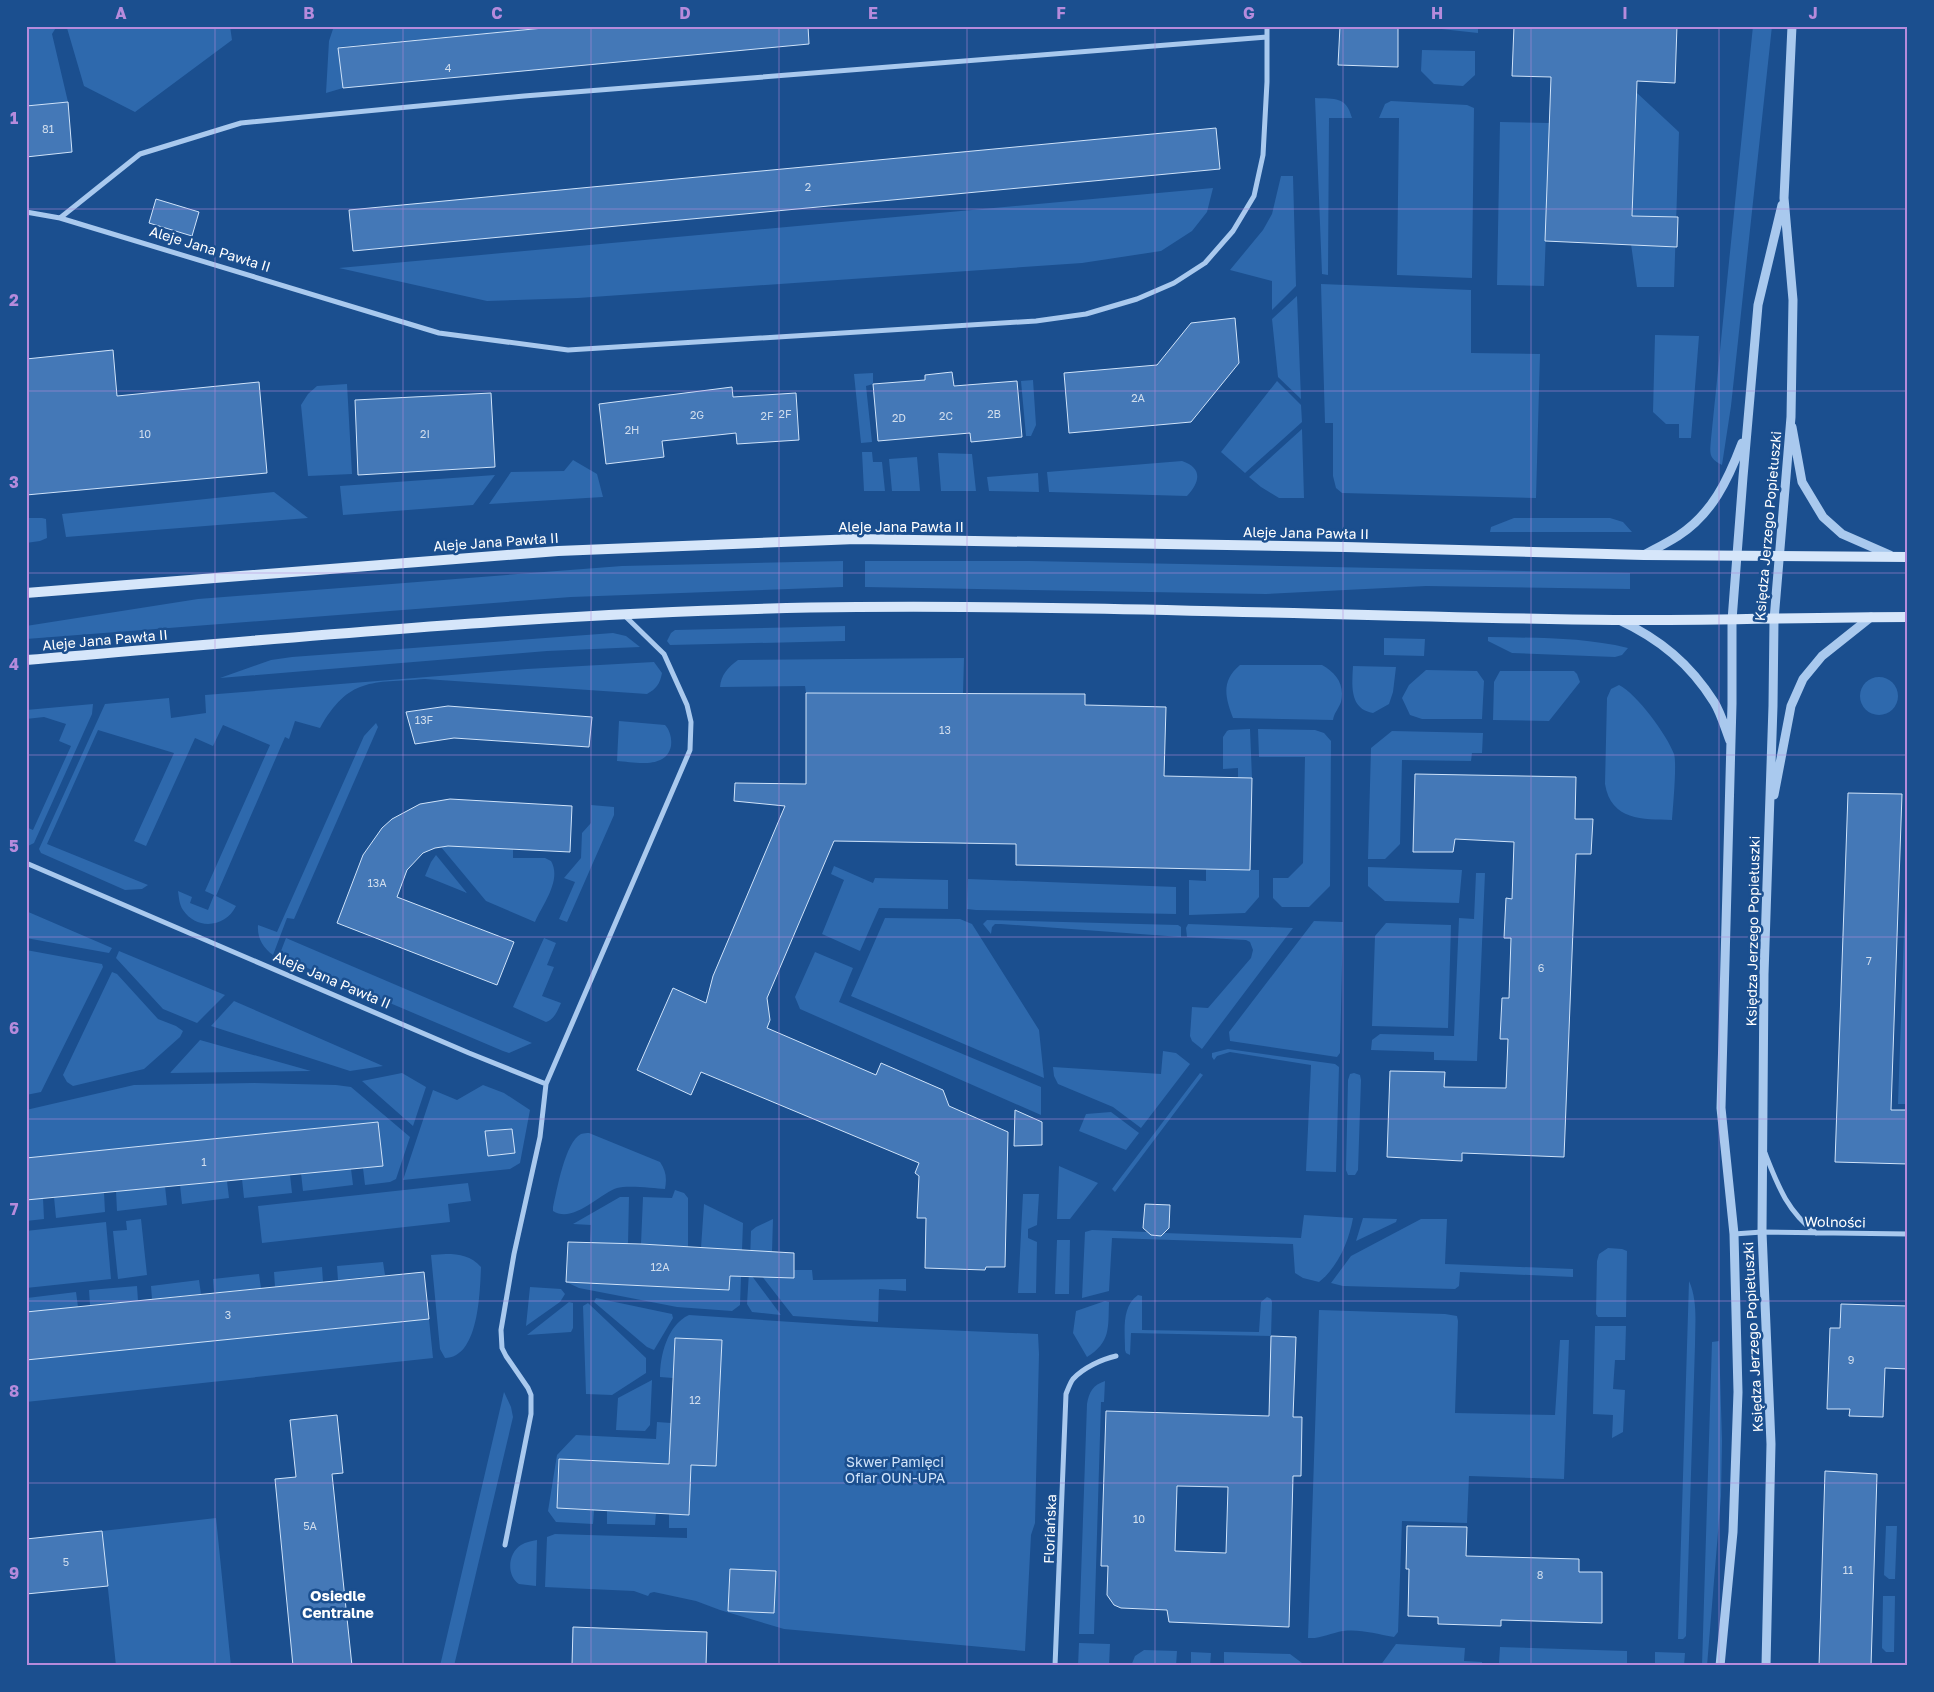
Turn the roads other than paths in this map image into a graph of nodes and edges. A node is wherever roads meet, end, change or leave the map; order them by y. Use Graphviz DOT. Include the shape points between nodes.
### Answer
graph roads {
  1 [pos="1267,26"];
  2 [pos="1792,26"];
  3 [pos="1267,37"];
  4 [pos="1784,198"];
  5 [pos="26,212"];
  6 [pos="60,218"];
  7 [pos="1791,417"];
  8 [pos="1747,431"];
  9 [pos="1644,555"];
  10 [pos="1737,555"];
  11 [pos="1778,555"];
  12 [pos="1893,556"];
  13 [pos="1908,557"];
  14 [pos="26,593"];
  15 [pos="623,614"];
  16 [pos="1871,617"];
  17 [pos="1908,617"];
  18 [pos="1619,620"];
  19 [pos="1732,620"];
  20 [pos="1774,620"];
  21 [pos="26,660"];
  22 [pos="1731,744"];
  23 [pos="1769,818"];
  24 [pos="26,863"];
  25 [pos="546,1084"];
  26 [pos="1763,1147"];
  27 [pos="1762,1232"];
  28 [pos="1817,1233"];
  29 [pos="1734,1234"];
  30 [pos="1908,1234"];
  31 [pos="1116,1356"];
  32 [pos="505,1545"];
  33 [pos="1056,1666"];
  34 [pos="1720,1666"];
  35 [pos="1766,1666"];
  1 -- 3 [label="street, Aleje Jana Pawła II"];
  2 -- 4 [label="street, Księdza Jerzego Popiełuszki"];
  3 -- 6 [label="street" via="524,96 241,123 140,154"];
  3 -- 6 [label="street, Aleje Jana Pawła II" via="1263,155 1254,196 1233,231 1205,264 1174,282 1138,299 1086,314 1036,321 568,350 439,332"];
  4 -- 7 [label="street, Księdza Jerzego Popiełuszki" via="1793,300"];
  4 -- 8 [label="street, Księdza Jerzego Popiełuszki" via="1758,305"];
  5 -- 6 [label="street, Aleje Jana Pawła II"];
  7 -- 11 [label="street, Księdza Jerzego Popiełuszki"];
  7 -- 12 [label="street" via="1802,482 1823,517 1842,534"];
  8 -- 9 [label="street" via="1730,477 1706,512 1679,536"];
  8 -- 10 [label="street, Księdza Jerzego Popiełuszki"];
  9 -- 10 [label="main road, Aleje Jana Pawła II"];
  9 -- 14 [label="main road, Aleje Jana Pawła II" via="856,539 558,551"];
  10 -- 11 [label="main road, Aleje Jana Pawła II"];
  10 -- 19 [label="street, Księdza Jerzego Popiełuszki"];
  11 -- 12 [label="main road, Aleje Jana Pawła II"];
  11 -- 20 [label="street, Księdza Jerzego Popiełuszki"];
  12 -- 13 [label="main road, Aleje Jana Pawła II"];
  15 -- 18 [label="main road, Aleje Jana Pawła II" via="855,607"];
  15 -- 21 [label="main road, Aleje Jana Pawła II" via="407,628"];
  15 -- 25 [label="street" via="664,654 688,705 690,750"];
  16 -- 17 [label="main road, Aleje Jana Pawła II"];
  16 -- 20 [label="main road, Aleje Jana Pawła II"];
  16 -- 23 [label="street" via="1822,656 1803,679 1791,706"];
  18 -- 19 [label="main road, Aleje Jana Pawła II"];
  18 -- 22 [label="street" via="1658,640 1689,668 1715,703"];
  19 -- 20 [label="main road, Aleje Jana Pawła II"];
  19 -- 22 [label="street, Księdza Jerzego Popiełuszki"];
  20 -- 23 [label="street, Księdza Jerzego Popiełuszki"];
  22 -- 29 [label="street, Księdza Jerzego Popiełuszki" via="1721,1108"];
  23 -- 26 [label="street, Księdza Jerzego Popiełuszki"];
  24 -- 25 [label="street, Aleje Jana Pawła II" via="468,1054"];
  25 -- 32 [label="street" via="540,1137 501,1321 502,1348 528,1388 531,1403"];
  26 -- 27 [label="street, Księdza Jerzego Popiełuszki"];
  26 -- 28 [label="street" via="1780,1191 1791,1209"];
  27 -- 28 [label="street, Wolności"];
  27 -- 29 [label="street, Wolności"];
  27 -- 35 [label="street, Księdza Jerzego Popiełuszki" via="1771,1444"];
  28 -- 30 [label="street, Wolności"];
  29 -- 34 [label="street, Księdza Jerzego Popiełuszki" via="1738,1392 1733,1532"];
  31 -- 33 [label="street, Floriańska" via="1103,1360 1073,1379 1066,1394"];
}
